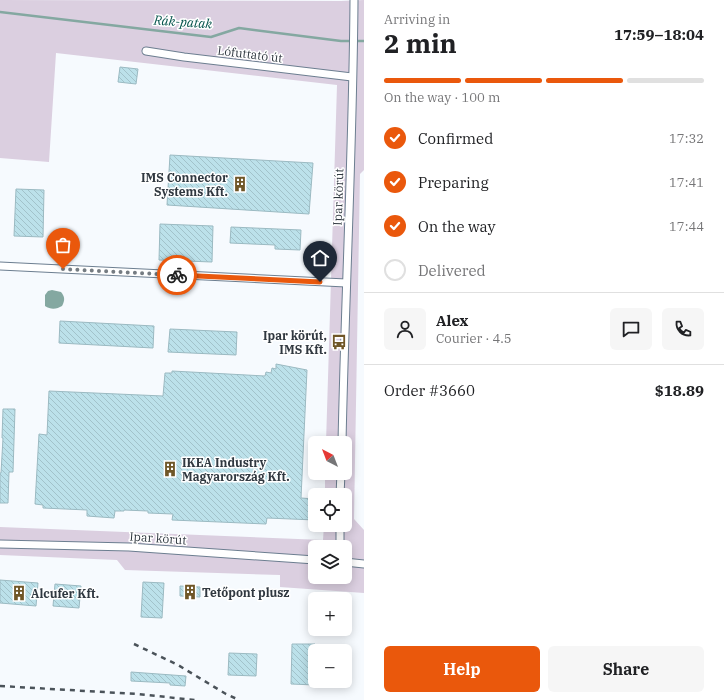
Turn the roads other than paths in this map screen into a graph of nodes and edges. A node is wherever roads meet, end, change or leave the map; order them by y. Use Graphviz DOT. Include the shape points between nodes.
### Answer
graph roads {
  1 [pos="354,0"];
  2 [pos="146,51"];
  3 [pos="352,77"];
  4 [pos="0,266"];
  5 [pos="346,283"];
  6 [pos="342,436"];
  7 [pos="0,544"];
  8 [pos="308,560"];
  9 [pos="352,563"];
  10 [pos="364,564"];
  1 -- 3 [label="street, Ipar körút"];
  2 -- 3 [label="street, Lófuttató út"];
  3 -- 5 [label="street, Ipar körút"];
  4 -- 5 [label="street"];
  5 -- 6 [label="street, Ipar körút"];
  7 -- 8 [label="street, Ipar körút" via="129,547"];
  9 -- 10 [label="street"];
}
